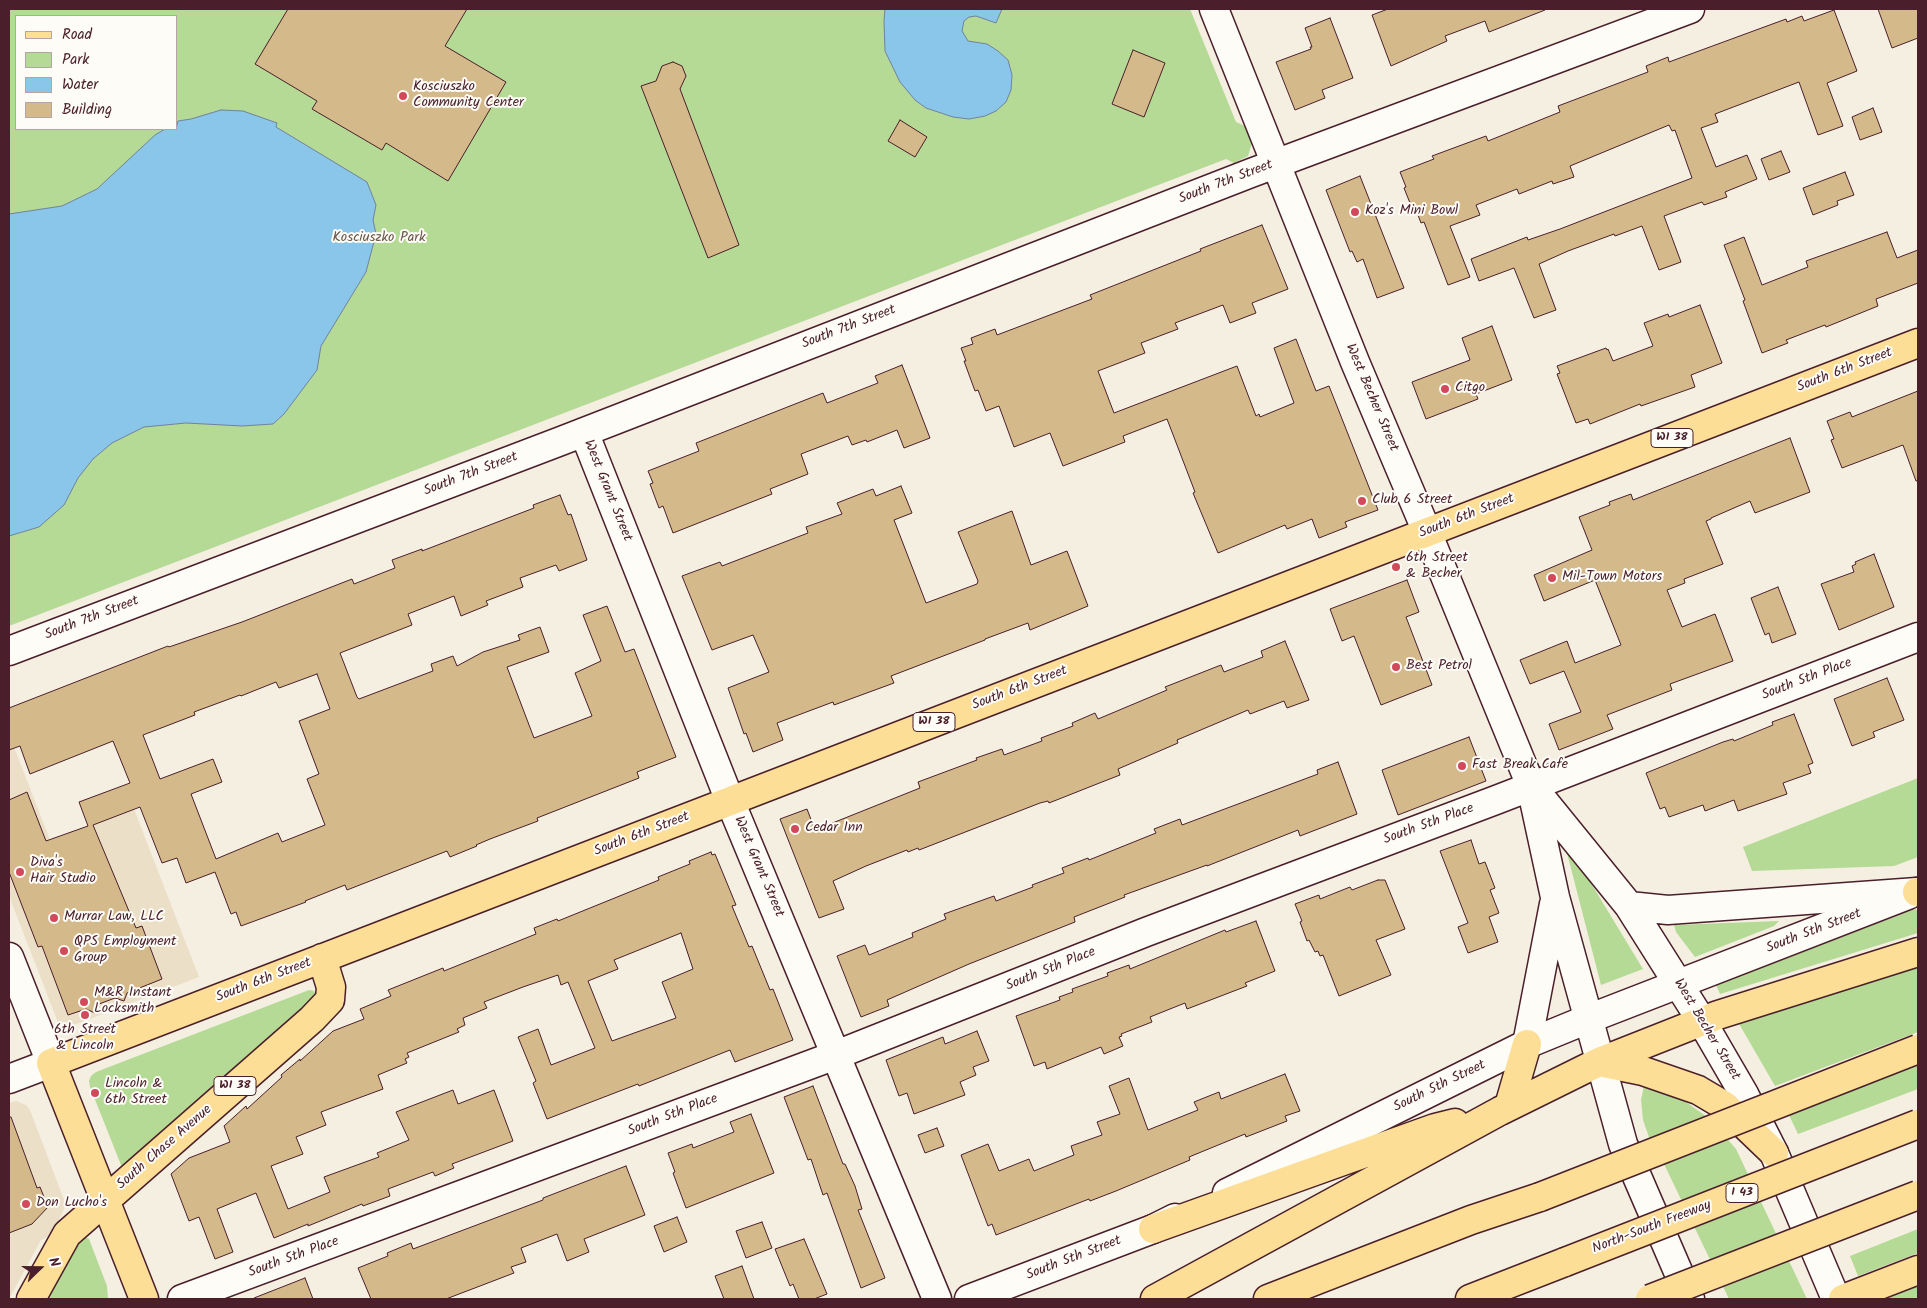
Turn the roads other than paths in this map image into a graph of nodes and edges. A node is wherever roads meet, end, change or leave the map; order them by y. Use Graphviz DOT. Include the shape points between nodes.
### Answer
graph roads {
  1 [pos="1214,9"];
  2 [pos="1690,9"];
  3 [pos="1277,163"];
  4 [pos="1918,343"];
  5 [pos="584,432"];
  6 [pos="1427,532"];
  7 [pos="1918,637"];
  8 [pos="9,651"];
  9 [pos="1531,786"];
  10 [pos="730,801"];
  11 [pos="1918,892"];
  12 [pos="1555,897"];
  13 [pos="1629,906"];
  14 [pos="1918,952"];
  15 [pos="9,957"];
  16 [pos="322,958"];
  17 [pos="1678,984"];
  18 [pos="1588,1019"];
  19 [pos="1702,1020"];
  20 [pos="1527,1044"];
  21 [pos="1918,1049"];
  22 [pos="836,1055"];
  23 [pos="1599,1062"];
  24 [pos="51,1063"];
  25 [pos="9,1079"];
  26 [pos="1504,1109"];
  27 [pos="1918,1124"];
  28 [pos="1774,1154"];
  29 [pos="1918,1195"];
  30 [pos="106,1200"];
  31 [pos="1153,1229"];
  32 [pos="1918,1270"];
  33 [pos="31,1299"];
  34 [pos="144,1299"];
  35 [pos="182,1299"];
  36 [pos="937,1299"];
  37 [pos="969,1299"];
  38 [pos="1155,1299"];
  39 [pos="1268,1299"];
  40 [pos="1470,1299"];
  41 [pos="1650,1299"];
  42 [pos="1690,1299"];
  43 [pos="1836,1299"];
  44 [pos="1844,1299"];
  1 -- 3 [label="street, West Becher Street"];
  2 -- 3 [label="street, South 7th Street"];
  3 -- 5 [label="street, South 7th Street"];
  3 -- 6 [label="street, West Becher Street" via="1354,362"];
  4 -- 6 [label="main road, South 6th Street / WI 38"];
  5 -- 8 [label="street, South 7th Street"];
  5 -- 10 [label="street, West Grant Street"];
  6 -- 9 [label="street, West Becher Street"];
  6 -- 10 [label="main road, South 6th Street / WI 38"];
  7 -- 9 [label="street, South 5th Place"];
  9 -- 12 [label="street, West Becher Street"];
  9 -- 13 [label="street, West Becher Street"];
  9 -- 22 [label="street, South 5th Place" via="1146,932"];
  10 -- 16 [label="main road, South 6th Street / WI 38"];
  10 -- 22 [label="street, West Grant Street"];
  11 -- 13 [label="street" via="1668,910"];
  11 -- 17 [label="street, South 5th Street"];
  12 -- 18 [label="street, West Becher Street"];
  12 -- 20 [label="street"];
  13 -- 17 [label="street, West Becher Street"];
  14 -- 19 [label="main road"];
  15 -- 24 [label="street"];
  16 -- 24 [label="main road, South 6th Street / WI 38"];
  16 -- 30 [label="main road, South Chase Avenue / WI 38" via="331,987 330,1000"];
  17 -- 18 [label="street, South 5th Street"];
  17 -- 19 [label="street, West Becher Street"];
  18 -- 20 [label="street, South 5th Street"];
  18 -- 23 [label="street, West Becher Street"];
  19 -- 23 [label="main road"];
  19 -- 28 [label="street, West Becher Street"];
  20 -- 26 [label="main road"];
  20 -- 31 [label="street, South 5th Street"];
  21 -- 39 [label="main road, bridge"];
  22 -- 35 [label="street, South 5th Place"];
  22 -- 36 [label="street, West Grant Street"];
  23 -- 26 [label="main road"];
  23 -- 28 [label="main road" via="1643,1071 1698,1090 1725,1106"];
  23 -- 42 [label="street, West Becher Street" via="1623,1144"];
  24 -- 25 [label="street, South 6th Street"];
  24 -- 30 [label="main road"];
  26 -- 31 [label="main road" via="1435,1128"];
  26 -- 38 [label="main road"];
  27 -- 40 [label="main road, North-South Freeway / I 43, bridge"];
  28 -- 43 [label="street, West Becher Street"];
  29 -- 41 [label="main road, bridge"];
  30 -- 33 [label="main road, South Chase Avenue / WI 38" via="67,1234"];
  30 -- 34 [label="main road"];
  31 -- 37 [label="street, South 5th Street"];
  32 -- 44 [label="main road"];
}
